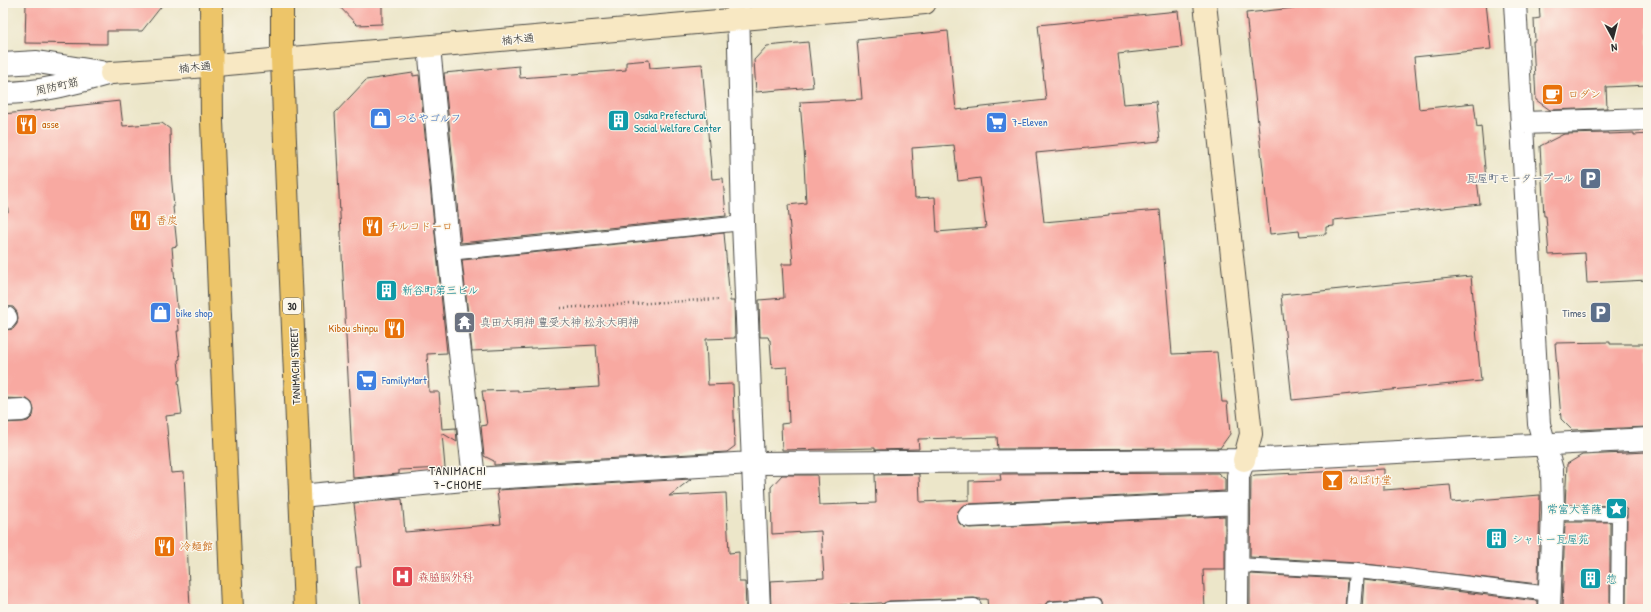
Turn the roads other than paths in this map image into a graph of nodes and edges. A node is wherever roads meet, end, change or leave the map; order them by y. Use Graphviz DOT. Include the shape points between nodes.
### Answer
graph roads {
  1 [pos="211,3"];
  2 [pos="282,3"];
  3 [pos="926,3"];
  4 [pos="1204,3"];
  5 [pos="1515,3"];
  6 [pos="738,11"];
  7 [pos="429,47"];
  8 [pos="282,59"];
  9 [pos="3,64"];
  10 [pos="210,66"];
  11 [pos="111,73"];
  12 [pos="3,94"];
  13 [pos="1648,118"];
  14 [pos="1523,123"];
  15 [pos="743,223"];
  16 [pos="449,253"];
  17 [pos="1648,439"];
  18 [pos="1546,446"];
  19 [pos="1244,460"];
  20 [pos="752,463"];
  21 [pos="474,480"];
  22 [pos="300,496"];
  23 [pos="1238,503"];
  24 [pos="1553,513"];
  25 [pos="969,516"];
  26 [pos="1237,564"];
  27 [pos="1356,571"];
  28 [pos="1550,601"];
  29 [pos="232,609"];
  30 [pos="305,609"];
  31 [pos="759,609"];
  32 [pos="889,609"];
  33 [pos="975,609"];
  34 [pos="1052,609"];
  35 [pos="1096,609"];
  36 [pos="1237,609"];
  37 [pos="1353,609"];
  38 [pos="1618,609"];
  1 -- 10 [label="main road"];
  2 -- 8 [label="main road, TANIMACHI STREET / 30"];
  3 -- 6 [label="street, 楠木通"];
  4 -- 19 [label="street" via="1250,434"];
  5 -- 14 [label="street"];
  6 -- 7 [label="street, 楠木通"];
  6 -- 15 [label="street"];
  7 -- 8 [label="street, 楠木通"];
  7 -- 16 [label="street"];
  8 -- 10 [label="street, 楠木通"];
  8 -- 22 [label="main road, TANIMACHI STREET / 30"];
  9 -- 11 [label="street" via="37,62"];
  10 -- 11 [label="street, 楠木通"];
  10 -- 29 [label="main road"];
  11 -- 12 [label="street, 周防町筋" via="36,92"];
  13 -- 14 [label="street"];
  14 -- 18 [label="street" via="1539,424"];
  15 -- 16 [label="lane"];
  15 -- 20 [label="street"];
  16 -- 21 [label="street"];
  17 -- 18 [label="street"];
  18 -- 19 [label="street"];
  18 -- 24 [label="street" via="1552,470"];
  19 -- 20 [label="street"];
  19 -- 23 [label="street" via="1238,476"];
  20 -- 21 [label="street"];
  20 -- 31 [label="street"];
  21 -- 22 [label="street"];
  22 -- 30 [label="main road, TANIMACHI STREET / 30"];
  23 -- 25 [label="street"];
  23 -- 26 [label="street"];
  24 -- 28 [label="street"];
  24 -- 38 [label="lane" via="1619,514"];
  26 -- 27 [label="lane"];
  26 -- 36 [label="street"];
  27 -- 28 [label="lane" via="1406,576"];
  27 -- 37 [label="lane"];
  32 -- 33 [label="lane" via="974,606"];
  34 -- 35 [label="lane" via="1095,606"];
}
